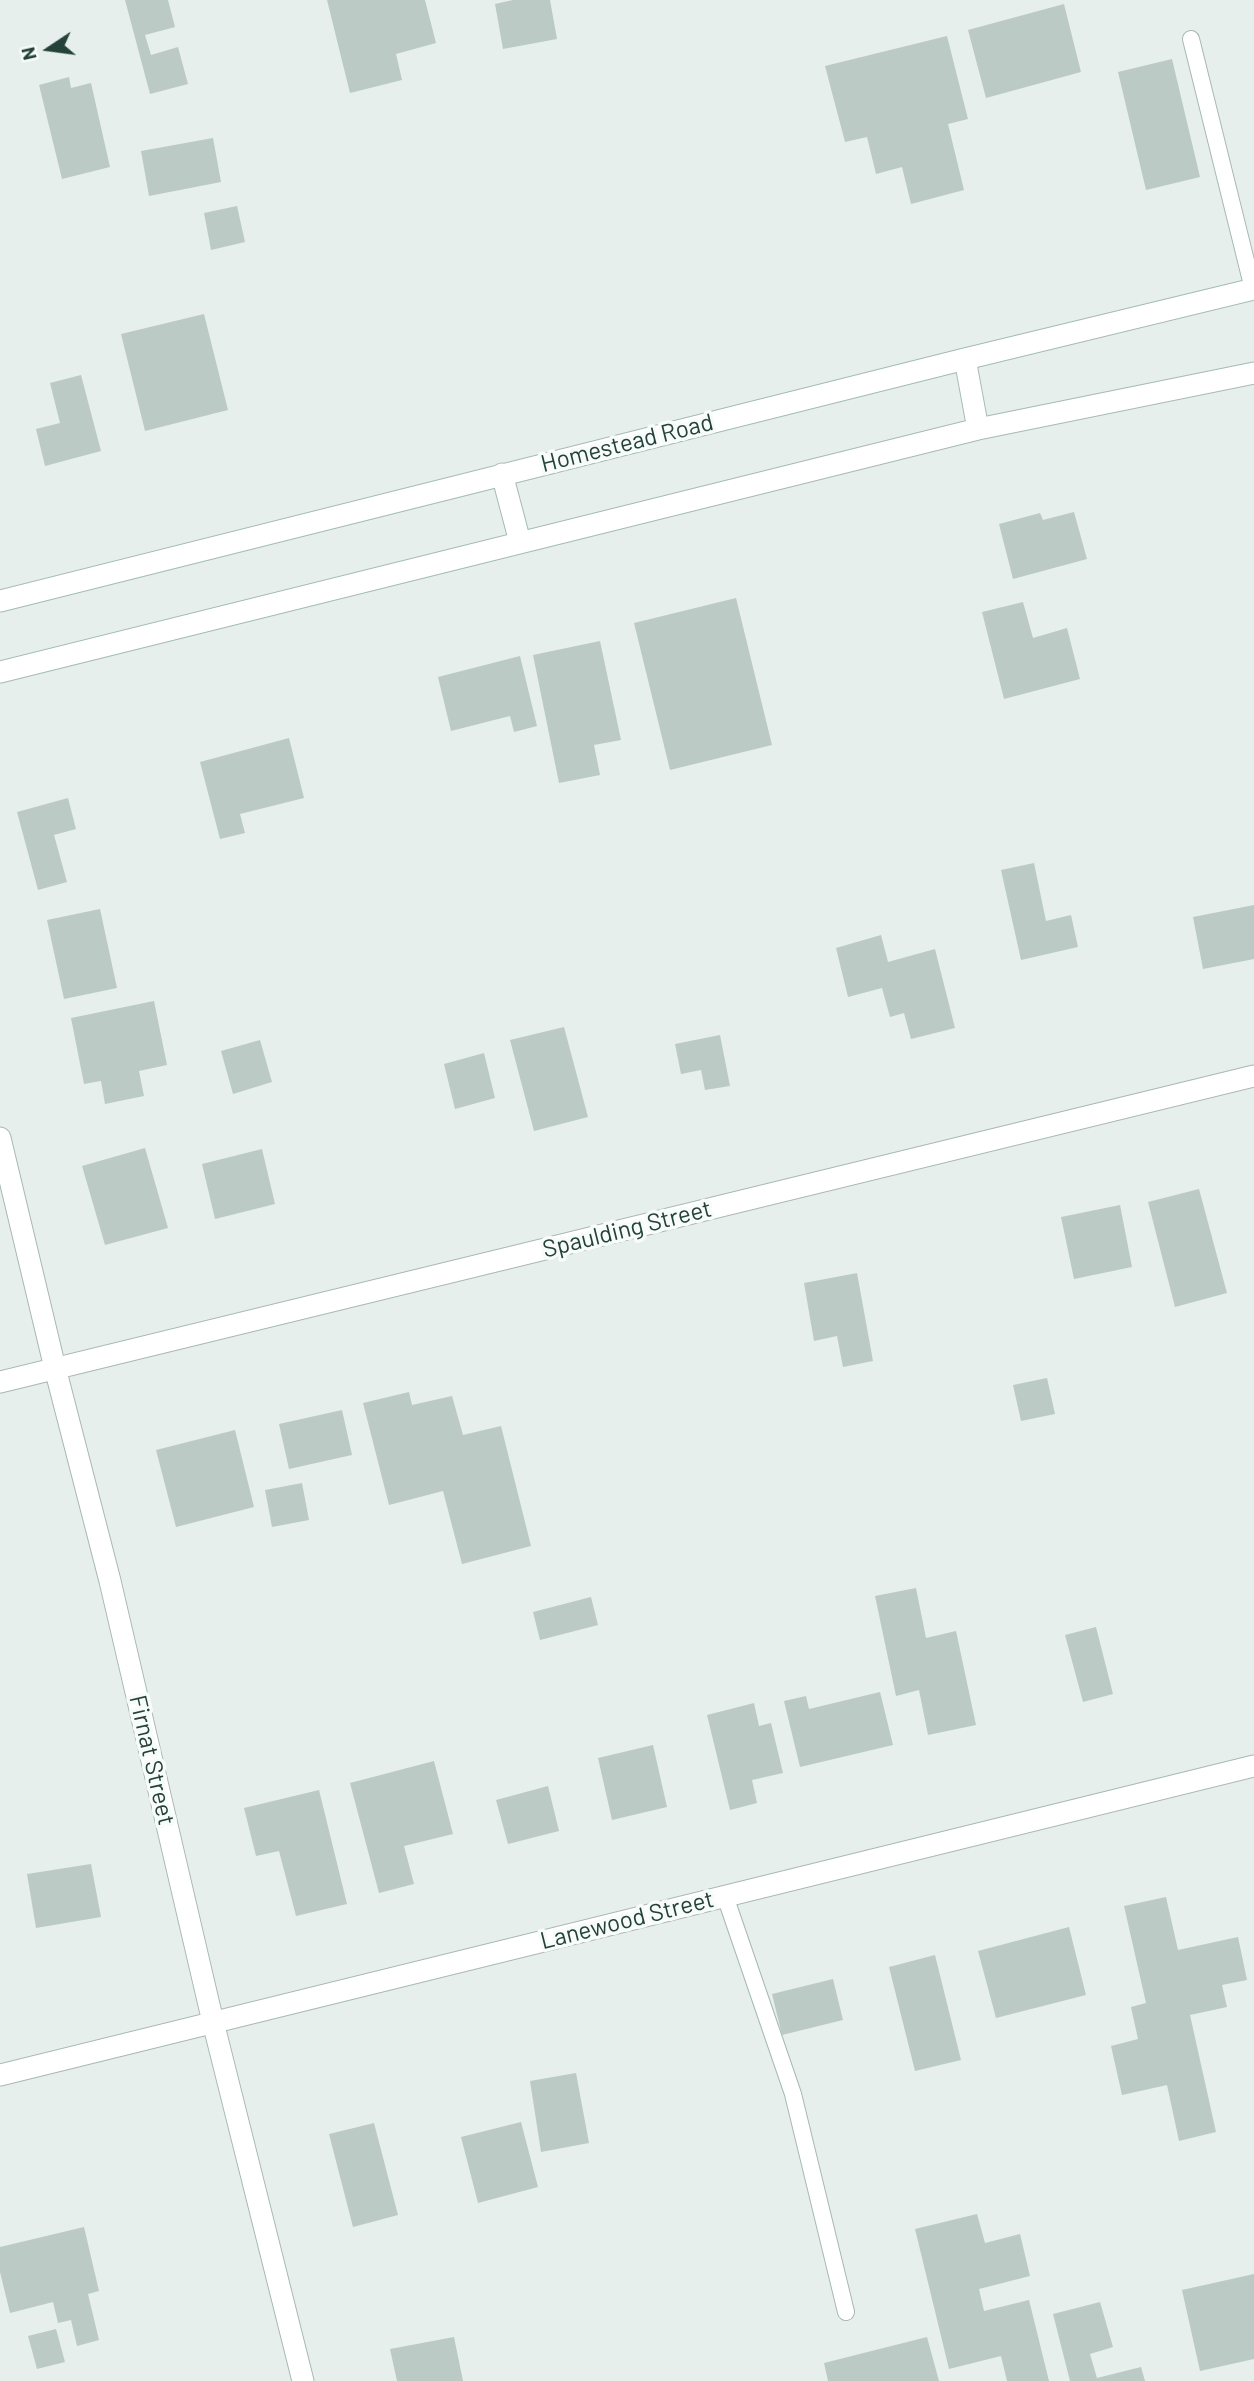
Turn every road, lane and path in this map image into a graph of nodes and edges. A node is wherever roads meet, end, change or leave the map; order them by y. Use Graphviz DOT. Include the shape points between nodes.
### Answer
graph roads {
  1 [pos="1191,39"];
  2 [pos="1254,289"];
  3 [pos="965,359"];
  4 [pos="1254,373"];
  5 [pos="978,429"];
  6 [pos="502,474"];
  7 [pos="520,542"];
  8 [pos="0,601"];
  9 [pos="0,672"];
  10 [pos="1254,1076"];
  11 [pos="0,1138"];
  12 [pos="55,1368"];
  13 [pos="0,1382"];
  14 [pos="1254,1766"];
  15 [pos="725,1896"];
  16 [pos="213,2022"];
  17 [pos="0,2075"];
  18 [pos="846,2312"];
  19 [pos="303,2381"];
  1 -- 2 [label="lane"];
  2 -- 3 [label="street, Homestead Road"];
  3 -- 5 [label="street"];
  3 -- 6 [label="street, Homestead Road"];
  4 -- 5 [label="street"];
  5 -- 7 [label="street"];
  6 -- 7 [label="street"];
  6 -- 8 [label="street, Homestead Road"];
  7 -- 9 [label="street"];
  10 -- 12 [label="street, Spaulding Street"];
  11 -- 12 [label="street, Firnat Street"];
  12 -- 13 [label="street, Spaulding Street"];
  12 -- 16 [label="street, Firnat Street"];
  14 -- 15 [label="street, Lanewood Street"];
  15 -- 16 [label="street, Lanewood Street"];
  15 -- 18 [label="lane" via="793,2094"];
  16 -- 17 [label="street, Lanewood Street"];
  16 -- 19 [label="street, Firnat Street"];
}
